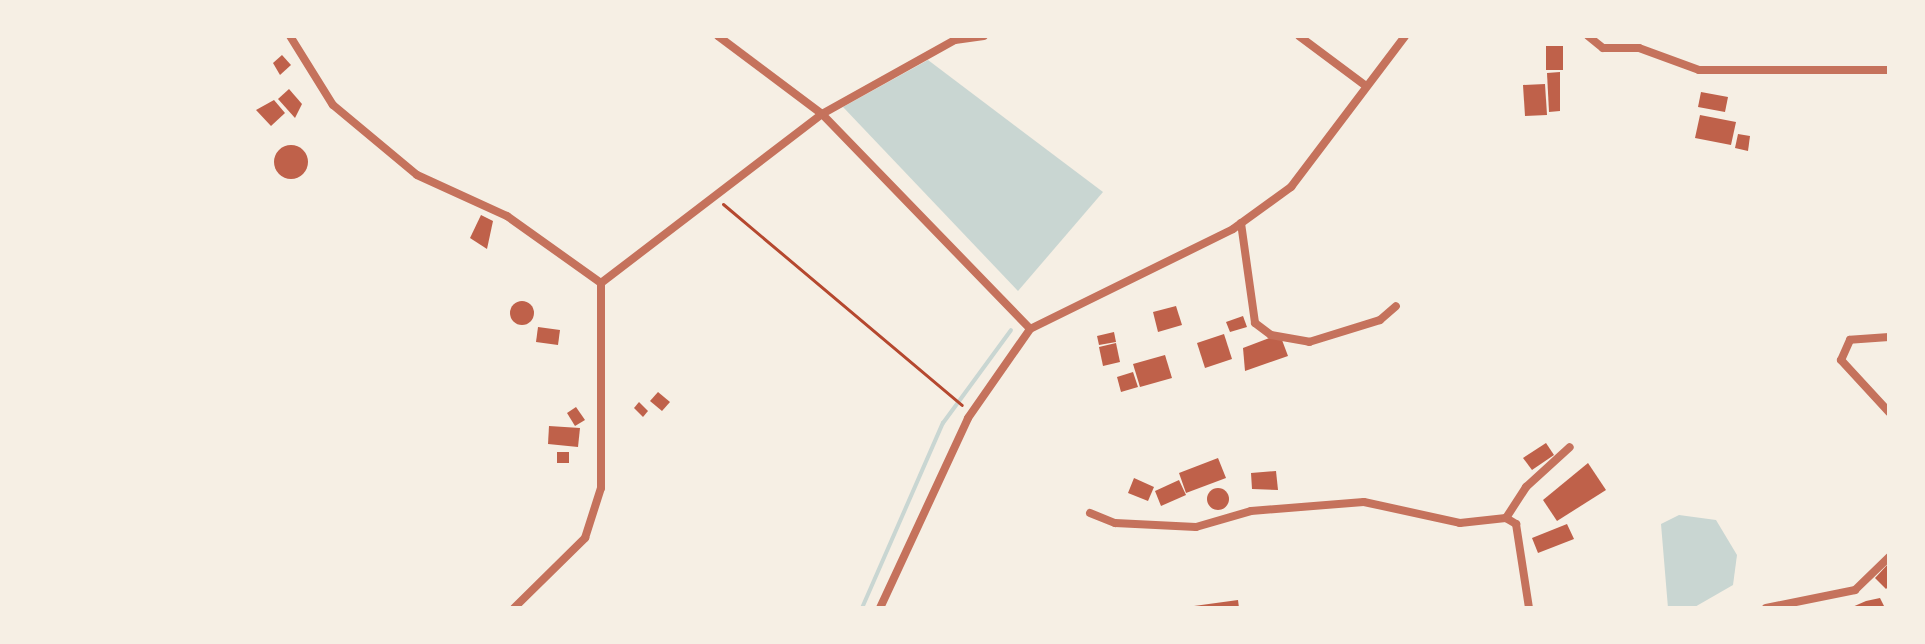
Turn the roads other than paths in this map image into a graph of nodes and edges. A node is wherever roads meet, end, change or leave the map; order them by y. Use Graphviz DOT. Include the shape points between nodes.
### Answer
graph roads {
  1 [pos="290,36"];
  2 [pos="718,36"];
  3 [pos="984,36"];
  4 [pos="1299,36"];
  5 [pos="1405,36"];
  6 [pos="1588,36"];
  7 [pos="1889,70"];
  8 [pos="1366,86"];
  9 [pos="822,114"];
  10 [pos="1241,223"];
  11 [pos="601,283"];
  12 [pos="1396,306"];
  13 [pos="1030,329"];
  14 [pos="1889,337"];
  15 [pos="1889,412"];
  16 [pos="1570,447"];
  17 [pos="1090,513"];
  18 [pos="1506,518"];
  19 [pos="1889,557"];
  20 [pos="514,608"];
  21 [pos="880,608"];
  22 [pos="1529,608"];
  23 [pos="1766,608"];
  1 -- 11 [label="street" via="333,105 417,175 507,216"];
  2 -- 9 [label="street"];
  3 -- 9 [label="street" via="955,40"];
  4 -- 8 [label="street"];
  5 -- 8 [label="street"];
  6 -- 7 [label="street" via="1603,48 1639,48 1699,70"];
  8 -- 10 [label="street" via="1291,187"];
  9 -- 11 [label="street"];
  9 -- 13 [label="street"];
  10 -- 12 [label="street" via="1255,323 1271,335 1309,342 1380,320"];
  10 -- 13 [label="street"];
  11 -- 20 [label="street" via="601,488 585,538"];
  13 -- 21 [label="street" via="968,418"];
  14 -- 15 [label="street" via="1850,340 1841,360"];
  16 -- 18 [label="street" via="1526,487"];
  17 -- 18 [label="street" via="1115,523 1196,527 1251,511 1364,502 1460,523"];
  18 -- 22 [label="street" via="1516,524"];
  19 -- 23 [label="street" via="1855,590"];
}
